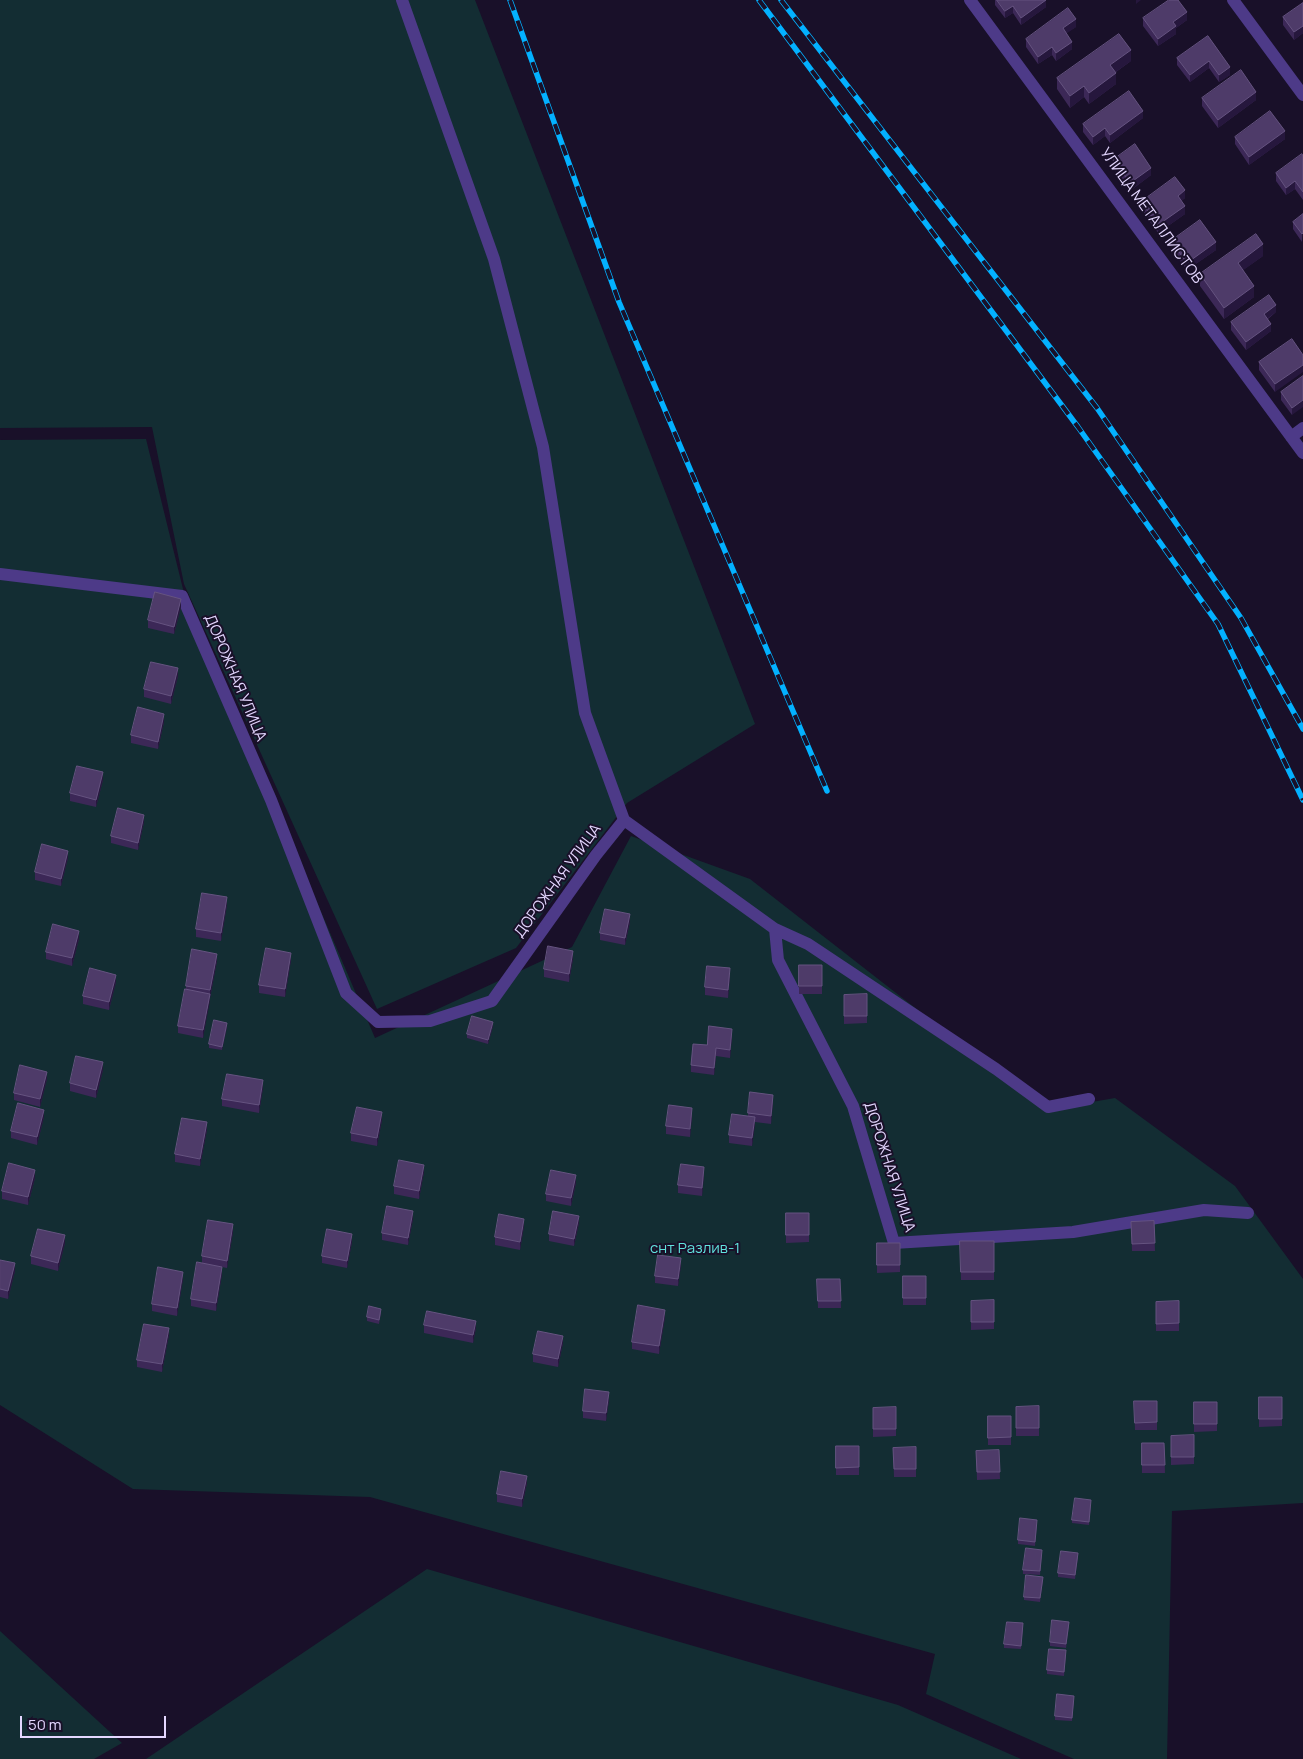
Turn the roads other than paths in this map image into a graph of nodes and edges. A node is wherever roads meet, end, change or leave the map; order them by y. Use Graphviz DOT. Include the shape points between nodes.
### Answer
graph roads {
  1 [pos="402,0"];
  2 [pos="970,0"];
  3 [pos="1233,0"];
  4 [pos="1303,95"];
  5 [pos="1303,428"];
  6 [pos="1291,437"];
  7 [pos="1303,454"];
  8 [pos="0,574"];
  9 [pos="624,820"];
  10 [pos="775,929"];
  11 [pos="1089,1099"];
  12 [pos="1248,1213"];
  1 -- 9 [label="street" via="494,259 543,447 585,713"];
  2 -- 6 [label="street, УЛИЦА МЕТАЛЛИСТОВ"];
  3 -- 4 [label="street"];
  5 -- 6 [label="street"];
  6 -- 7 [label="street, УЛИЦА МЕТАЛЛИСТОВ"];
  8 -- 9 [label="street, ДОРОЖНАЯ УЛИЦА" via="182,596 271,800 346,993 378,1022 430,1021 492,1001"];
  9 -- 10 [label="street, ДОРОЖНАЯ УЛИЦА"];
  10 -- 11 [label="street" via="808,944 1048,1107"];
  10 -- 12 [label="street, ДОРОЖНАЯ УЛИЦА" via="778,960 853,1106 894,1243 1073,1232 1204,1210"];
}
